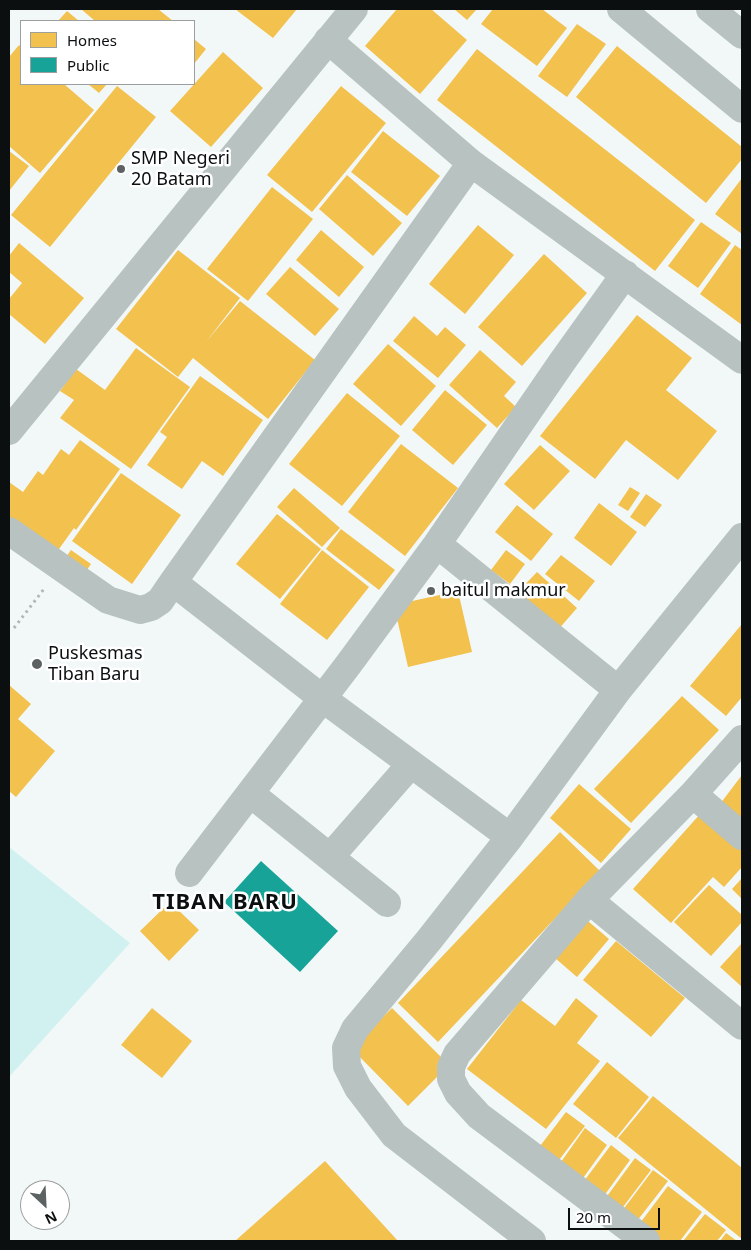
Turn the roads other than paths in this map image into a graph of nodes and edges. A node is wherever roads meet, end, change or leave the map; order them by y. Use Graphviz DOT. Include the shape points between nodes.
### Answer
graph roads {
  1 [pos="354,9"];
  2 [pos="621,9"];
  3 [pos="710,9"];
  4 [pos="742,35"];
  5 [pos="328,40"];
  6 [pos="742,109"];
  7 [pos="471,163"];
  8 [pos="626,274"];
  9 [pos="742,360"];
  10 [pos="9,431"];
  11 [pos="9,531"];
  12 [pos="742,537"];
  13 [pos="437,544"];
  14 [pos="173,582"];
  15 [pos="618,690"];
  16 [pos="322,698"];
  17 [pos="742,740"];
  18 [pos="411,764"];
  19 [pos="251,794"];
  20 [pos="693,794"];
  21 [pos="742,836"];
  22 [pos="510,837"];
  23 [pos="330,857"];
  24 [pos="189,873"];
  25 [pos="589,900"];
  26 [pos="387,903"];
  27 [pos="742,1026"];
  28 [pos="532,1241"];
  29 [pos="646,1241"];
  1 -- 5 [label="street"];
  2 -- 6 [label="street"];
  3 -- 4 [label="street"];
  5 -- 7 [label="street"];
  5 -- 10 [label="street"];
  7 -- 8 [label="street"];
  7 -- 14 [label="street"];
  8 -- 9 [label="street"];
  8 -- 13 [label="street"];
  11 -- 14 [label="street" via="108,600 140,610 151,608 160,601"];
  12 -- 15 [label="street"];
  13 -- 15 [label="street"];
  13 -- 16 [label="street"];
  14 -- 16 [label="street"];
  15 -- 22 [label="street"];
  16 -- 18 [label="street"];
  16 -- 19 [label="street"];
  17 -- 20 [label="street"];
  18 -- 22 [label="street"];
  18 -- 23 [label="street"];
  19 -- 23 [label="street"];
  19 -- 24 [label="street"];
  20 -- 21 [label="street"];
  20 -- 25 [label="street"];
  22 -- 28 [label="street" via="354,1029 346,1048 348,1066 358,1088 394,1135"];
  23 -- 26 [label="street"];
  25 -- 27 [label="street"];
  25 -- 29 [label="street" via="456,1054 451,1079 458,1094 479,1116"];
}
